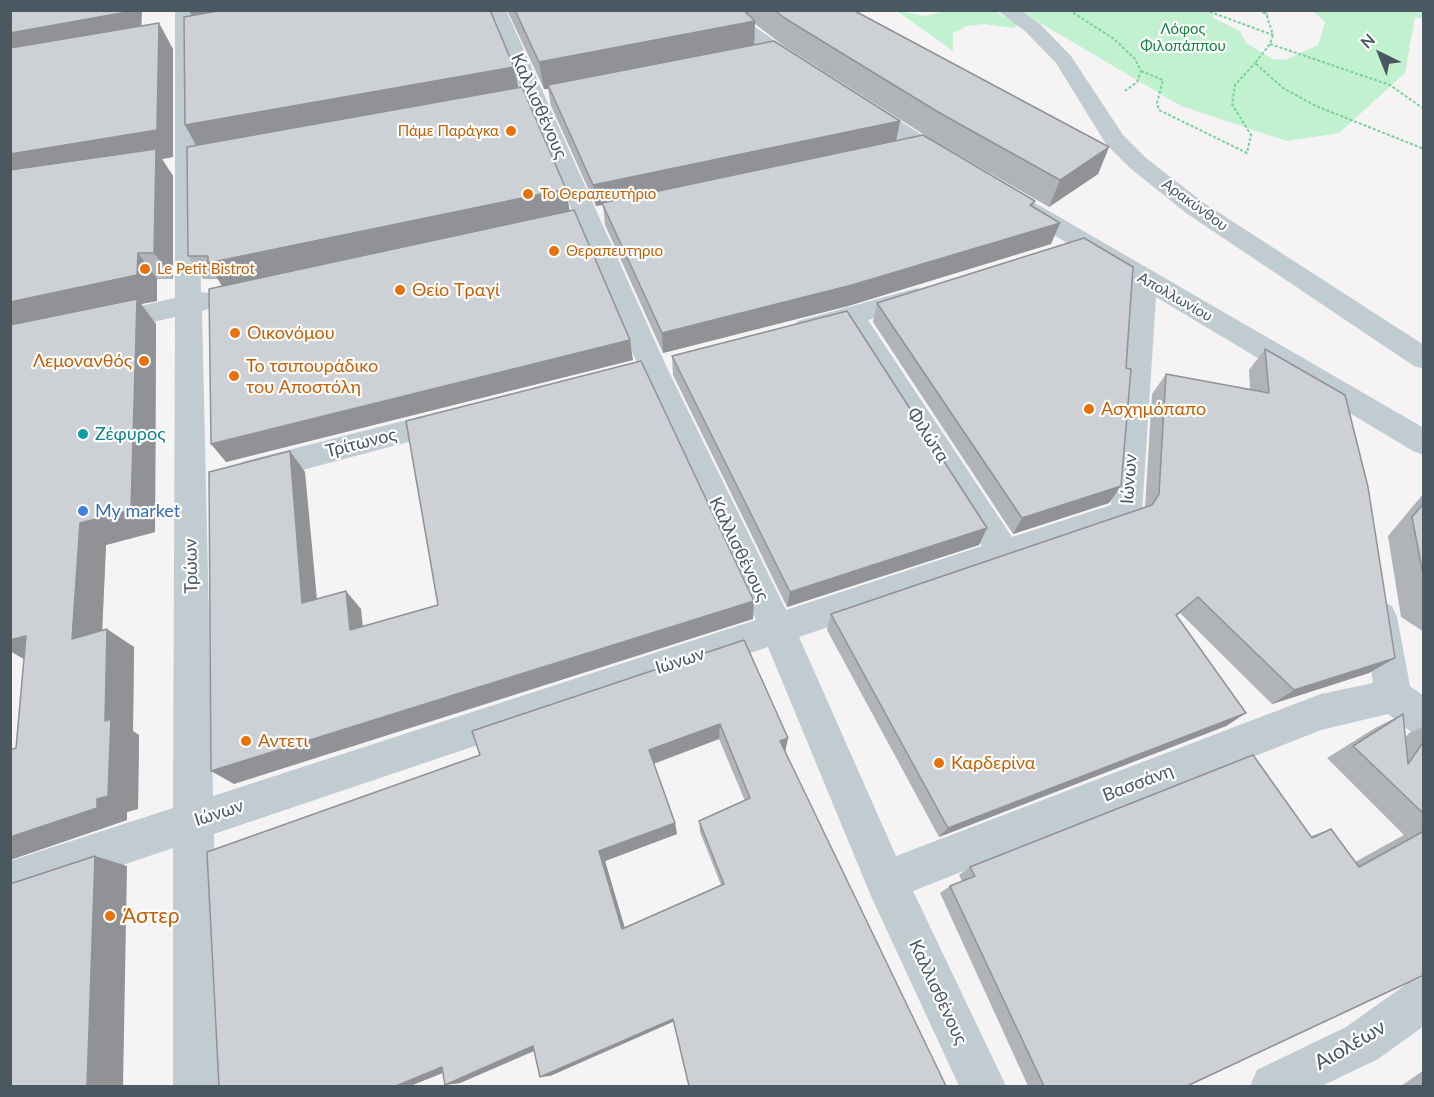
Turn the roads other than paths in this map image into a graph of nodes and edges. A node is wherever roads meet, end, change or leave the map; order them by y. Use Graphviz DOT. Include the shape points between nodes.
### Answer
graph roads {
  1 [pos="496,10"];
  2 [pos="1006,10"];
  3 [pos="187,26"];
  4 [pos="747,30"];
  5 [pos="922,146"];
  6 [pos="888,153"];
  7 [pos="963,170"];
  8 [pos="1004,195"];
  9 [pos="1086,244"];
  10 [pos="1053,255"];
  11 [pos="1144,279"];
  12 [pos="941,289"];
  13 [pos="226,297"];
  14 [pos="188,305"];
  15 [pos="852,316"];
  16 [pos="80,329"];
  17 [pos="786,334"];
  18 [pos="1424,359"];
  19 [pos="1348,398"];
  20 [pos="480,412"];
  21 [pos="1353,432"];
  22 [pos="1424,443"];
  23 [pos="209,482"];
  24 [pos="1004,553"];
  25 [pos="1377,592"];
  26 [pos="778,629"];
  27 [pos="1393,696"];
  28 [pos="1424,719"];
  29 [pos="193,821"];
  30 [pos="886,881"];
  31 [pos="10,882"];
  32 [pos="1424,999"];
  33 [pos="196,1086"];
  34 [pos="983,1086"];
  35 [pos="1273,1086"];
  1 -- 26 [label="street, Καλλισθένους" via="653,368"];
  2 -- 18 [label="street, Αρακύνθου" via="1033,28 1064,60 1114,139 1138,163 1195,208"];
  3 -- 14 [label="street, Τρώων"];
  4 -- 5 [label="street" via="764,54 834,89"];
  5 -- 6 [label="street"];
  5 -- 7 [label="street"];
  8 -- 9 [label="street, Απολλωνίου"];
  9 -- 10 [label="street"];
  9 -- 11 [label="street, Απολλωνίου"];
  11 -- 19 [label="street, Απολλωνίου"];
  11 -- 24 [label="street, Ιώνων" via="1126,513"];
  12 -- 15 [label="street"];
  13 -- 14 [label="street"];
  14 -- 16 [label="street"];
  14 -- 23 [label="street, Τρώων"];
  15 -- 17 [label="street"];
  15 -- 24 [label="street, Φιλώτα"];
  19 -- 21 [label="street"];
  19 -- 22 [label="street, Απολλωνίου"];
  20 -- 23 [label="street, Τρίτωνος"];
  23 -- 29 [label="street, Τρώων"];
  24 -- 26 [label="street, Ιώνων"];
  25 -- 27 [label="street"];
  26 -- 29 [label="street, Ιώνων"];
  26 -- 30 [label="street, Καλλισθένους"];
  27 -- 28 [label="street"];
  27 -- 30 [label="street, Βασσάνη" via="1322,712"];
  29 -- 31 [label="street, Ιώνων"];
  29 -- 33 [label="street, Τρώων"];
  30 -- 34 [label="street, Καλλισθένους"];
  32 -- 35 [label="street, Αιολέων" via="1362,1043"];
}
